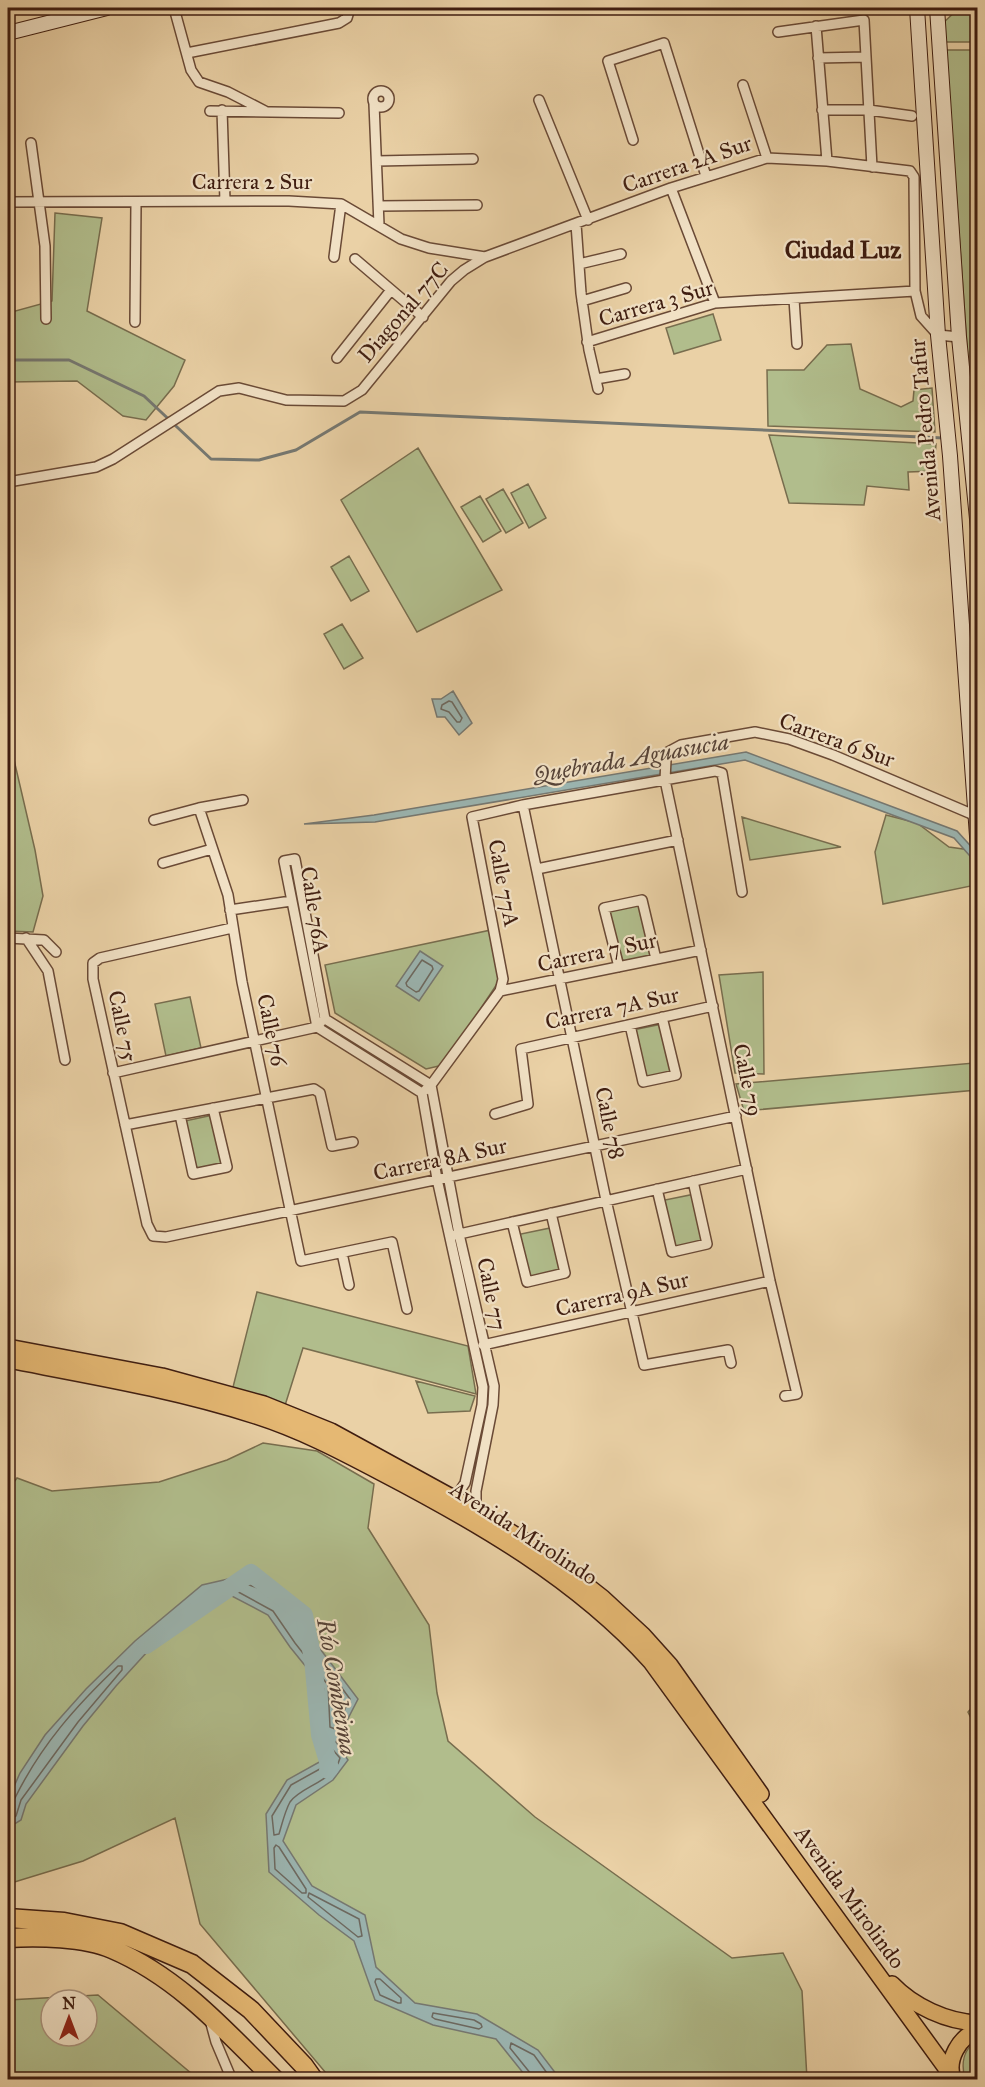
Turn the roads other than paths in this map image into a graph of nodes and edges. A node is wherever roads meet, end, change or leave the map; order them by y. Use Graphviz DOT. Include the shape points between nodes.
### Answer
graph roads {
  1 [pos="107,8"];
  2 [pos="174,8"];
  3 [pos="350,8"];
  4 [pos="89,10"];
  5 [pos="941,10"];
  6 [pos="917,12"];
  7 [pos="816,26"];
  8 [pos="777,32"];
  9 [pos="8,33"];
  10 [pos="187,52"];
  11 [pos="866,57"];
  12 [pos="818,58"];
  13 [pos="743,85"];
  14 [pos="539,100"];
  15 [pos="374,104"];
  16 [pos="222,110"];
  17 [pos="822,110"];
  18 [pos="869,110"];
  19 [pos="210,111"];
  20 [pos="264,111"];
  21 [pos="339,113"];
  22 [pos="912,116"];
  23 [pos="633,140"];
  24 [pos="31,143"];
  25 [pos="767,158"];
  26 [pos="473,159"];
  27 [pos="377,161"];
  28 [pos="827,161"];
  29 [pos="872,167"];
  30 [pos="706,176"];
  31 [pos="671,188"];
  32 [pos="38,201"];
  33 [pos="225,201"];
  34 [pos="8,202"];
  35 [pos="136,203"];
  36 [pos="341,204"];
  37 [pos="477,205"];
  38 [pos="379,206"];
  39 [pos="588,220"];
  40 [pos="576,224"];
  41 [pos="379,225"];
  42 [pos="621,254"];
  43 [pos="334,257"];
  44 [pos="485,257"];
  45 [pos="355,260"];
  46 [pos="579,264"];
  47 [pos="627,288"];
  48 [pos="391,290"];
  49 [pos="915,291"];
  50 [pos="794,299"];
  51 [pos="582,301"];
  52 [pos="715,303"];
  53 [pos="423,317"];
  54 [pos="46,319"];
  55 [pos="135,322"];
  56 [pos="938,335"];
  57 [pos="959,337"];
  58 [pos="587,342"];
  59 [pos="797,344"];
  60 [pos="337,358"];
  61 [pos="625,374"];
  62 [pos="596,379"];
  63 [pos="598,389"];
  64 [pos="8,482"];
  65 [pos="978,529"];
  66 [pos="665,776"];
  67 [pos="243,801"];
  68 [pos="523,805"];
  69 [pos="199,808"];
  70 [pos="974,815"];
  71 [pos="154,820"];
  72 [pos="678,840"];
  73 [pos="977,847"];
  74 [pos="212,849"];
  75 [pos="163,863"];
  76 [pos="537,869"];
  77 [pos="742,892"];
  78 [pos="291,901"];
  79 [pos="230,910"];
  80 [pos="306,920"];
  81 [pos="295,922"];
  82 [pos="232,928"];
  83 [pos="8,938"];
  84 [pos="26,938"];
  85 [pos="701,950"];
  86 [pos="56,952"];
  87 [pos="656,959"];
  88 [pos="619,967"];
  89 [pos="560,980"];
  90 [pos="500,991"];
  91 [pos="713,1006"];
  92 [pos="662,1017"];
  93 [pos="325,1019"];
  94 [pos="630,1024"];
  95 [pos="317,1027"];
  96 [pos="572,1037"];
  97 [pos="255,1041"];
  98 [pos="65,1060"];
  99 [pos="113,1072"];
  100 [pos="431,1084"];
  101 [pos="422,1093"];
  102 [pos="266,1098"];
  103 [pos="213,1108"];
  104 [pos="495,1114"];
  105 [pos="180,1115"];
  106 [pos="736,1116"];
  107 [pos="125,1125"];
  108 [pos="353,1142"];
  109 [pos="595,1146"];
  110 [pos="747,1169"];
  111 [pos="447,1177"];
  112 [pos="437,1179"];
  113 [pos="693,1181"];
  114 [pos="657,1189"];
  115 [pos="606,1200"];
  116 [pos="290,1211"];
  117 [pos="551,1213"];
  118 [pos="512,1222"];
  119 [pos="454,1235"];
  120 [pos="153,1236"];
  121 [pos="342,1253"];
  122 [pos="770,1281"];
  123 [pos="349,1285"];
  124 [pos="407,1309"];
  125 [pos="631,1312"];
  126 [pos="483,1345"];
  127 [pos="8,1347"];
  128 [pos="481,1356"];
  129 [pos="8,1360"];
  130 [pos="731,1363"];
  131 [pos="785,1396"];
  132 [pos="451,1495"];
  133 [pos="479,1512"];
  134 [pos="8,1918"];
  135 [pos="8,1938"];
  136 [pos="208,2013"];
  137 [pos="978,2023"];
  138 [pos="978,2030"];
  139 [pos="952,2077"];
  140 [pos="232,2079"];
  141 [pos="275,2079"];
  142 [pos="314,2079"];
  1 -- 4 [label="main road"];
  2 -- 10 [label="street"];
  3 -- 10 [label="street" via="347,18 339,23"];
  4 -- 9 [label="main road"];
  5 -- 6 [label="main road"];
  5 -- 57 [label="main road, Avenida Pedro Tafur"];
  6 -- 56 [label="main road, Avenida Pedro Tafur"];
  7 -- 8 [label="street"];
  7 -- 11 [label="street" via="864,20"];
  7 -- 12 [label="street"];
  10 -- 20 [label="street" via="199,82"];
  11 -- 12 [label="street"];
  11 -- 18 [label="street"];
  12 -- 17 [label="street"];
  13 -- 25 [label="street"];
  14 -- 39 [label="street"];
  15 -- 15 [label="street" via="374,94 384,86 388,103 384,107"];
  15 -- 27 [label="street"];
  16 -- 19 [label="street"];
  16 -- 20 [label="street"];
  16 -- 33 [label="street"];
  17 -- 18 [label="street"];
  17 -- 28 [label="street"];
  18 -- 22 [label="street"];
  18 -- 29 [label="street"];
  20 -- 21 [label="street"];
  23 -- 30 [label="street" via="608,61 664,43"];
  24 -- 32 [label="street"];
  25 -- 28 [label="street, Carrera 2A Sur"];
  25 -- 30 [label="street, Carrera 2A Sur"];
  26 -- 27 [label="street"];
  27 -- 38 [label="street"];
  28 -- 29 [label="street, Carrera 2A Sur"];
  29 -- 49 [label="street, Carrera 2A Sur" via="910,171 914,177"];
  30 -- 31 [label="street, Carrera 2A Sur"];
  31 -- 39 [label="street, Carrera 2A Sur"];
  31 -- 52 [label="street"];
  32 -- 34 [label="street, Carrera 2 Sur"];
  32 -- 35 [label="street, Carrera 2 Sur"];
  32 -- 54 [label="street" via="45,246"];
  33 -- 35 [label="street, Carrera 2 Sur"];
  33 -- 36 [label="street, Carrera 2 Sur"];
  35 -- 55 [label="street"];
  36 -- 41 [label="street, Carrera 2 Sur"];
  36 -- 43 [label="street"];
  37 -- 38 [label="street"];
  38 -- 41 [label="street"];
  39 -- 40 [label="street, Carrera 2A Sur"];
  40 -- 44 [label="street, Carrera 2A Sur"];
  40 -- 46 [label="street"];
  41 -- 44 [label="street, Carrera 2 Sur" via="401,239 429,248"];
  42 -- 46 [label="street"];
  44 -- 53 [label="street, Diagonal 77C" via="451,281"];
  45 -- 48 [label="street"];
  46 -- 51 [label="street"];
  47 -- 51 [label="street"];
  48 -- 53 [label="street"];
  48 -- 60 [label="street"];
  49 -- 50 [label="street, Carrera 3 Sur"];
  49 -- 56 [label="street" via="921,316"];
  50 -- 52 [label="street, Carrera 3 Sur"];
  50 -- 59 [label="street"];
  51 -- 58 [label="street"];
  52 -- 58 [label="street, Carrera 3 Sur"];
  53 -- 64 [label="street, Diagonal 77C" via="362,390 344,401 286,400 238,388 219,391 96,467"];
  56 -- 57 [label="street"];
  56 -- 70 [label="main road, Avenida Pedro Tafur"];
  57 -- 65 [label="main road, Avenida Pedro Tafur"];
  58 -- 62 [label="street"];
  61 -- 62 [label="street"];
  62 -- 63 [label="street"];
  66 -- 68 [label="street"];
  66 -- 70 [label="street, Carrera 6 Sur" via="668,752 681,745 755,732 833,755"];
  66 -- 72 [label="street, Calle 79"];
  66 -- 77 [label="street" via="722,773"];
  67 -- 69 [label="street"];
  68 -- 76 [label="street, Calle 78"];
  68 -- 90 [label="street, Calle 77A" via="472,817 503,979"];
  69 -- 71 [label="street"];
  69 -- 74 [label="street, Calle 76"];
  70 -- 73 [label="main road, Avenida Pedro Tafur"];
  72 -- 76 [label="street"];
  72 -- 85 [label="street, Calle 79"];
  74 -- 75 [label="street"];
  74 -- 79 [label="street, Calle 76"];
  76 -- 89 [label="street, Calle 78"];
  78 -- 79 [label="street"];
  78 -- 80 [label="street, Calle 76A" via="284,861 295,859"];
  78 -- 81 [label="street, Calle 76A"];
  79 -- 82 [label="street, Calle 76"];
  80 -- 81 [label="street"];
  80 -- 93 [label="street, Calle 76A"];
  81 -- 95 [label="street, Calle 76A"];
  82 -- 97 [label="street, Calle 76"];
  82 -- 99 [label="street, Calle 75" via="100,958 93,963"];
  83 -- 84 [label="street"];
  84 -- 86 [label="street" via="44,940"];
  84 -- 98 [label="street" via="48,971"];
  85 -- 87 [label="street, Carrera 7 Sur"];
  85 -- 91 [label="street, Calle 79"];
  87 -- 88 [label="street, Carrera 7 Sur"];
  87 -- 88 [label="street" via="642,900 604,908"];
  88 -- 89 [label="street, Carrera 7 Sur"];
  89 -- 90 [label="street, Carrera 7 Sur"];
  89 -- 96 [label="street, Calle 78"];
  90 -- 100 [label="street"];
  91 -- 92 [label="street, Carrera 7A Sur"];
  91 -- 106 [label="street, Calle 79"];
  92 -- 94 [label="street, Carrera 7A Sur"];
  92 -- 94 [label="street" via="676,1075 643,1082"];
  93 -- 95 [label="street"];
  93 -- 100 [label="street"];
  94 -- 96 [label="street, Carrera 7A Sur"];
  95 -- 97 [label="street"];
  95 -- 101 [label="street"];
  96 -- 104 [label="street, Carrera 7A Sur" via="521,1048 528,1104"];
  96 -- 109 [label="street, Calle 78"];
  97 -- 99 [label="street"];
  97 -- 102 [label="street, Calle 76"];
  99 -- 107 [label="street, Calle 75"];
  100 -- 101 [label="street"];
  100 -- 111 [label="street, Calle 77"];
  101 -- 112 [label="street, Calle 77"];
  102 -- 103 [label="street"];
  102 -- 108 [label="street" via="314,1089 320,1093 332,1146"];
  102 -- 116 [label="street, Calle 76"];
  103 -- 105 [label="street"];
  103 -- 105 [label="street" via="227,1167 193,1174"];
  105 -- 107 [label="street"];
  106 -- 109 [label="street, Carrera 8A Sur"];
  106 -- 110 [label="street, Calle 79"];
  107 -- 120 [label="street, Calle 75"];
  109 -- 111 [label="street, Carrera 8A Sur"];
  109 -- 115 [label="street, Calle 78"];
  110 -- 113 [label="street"];
  110 -- 122 [label="street, Calle 79"];
  111 -- 112 [label="street, Carrera 8A Sur"];
  111 -- 119 [label="street, Calle 77"];
  112 -- 116 [label="street, Carrera 8A Sur"];
  112 -- 119 [label="street, Calle 77"];
  113 -- 114 [label="street"];
  113 -- 114 [label="street" via="707,1244 672,1252"];
  114 -- 115 [label="street"];
  115 -- 117 [label="street"];
  115 -- 125 [label="street, Calle 78"];
  116 -- 120 [label="street, Carrera 8A Sur" via="166,1237"];
  116 -- 121 [label="street, Calle 76" via="301,1261"];
  117 -- 118 [label="street"];
  117 -- 118 [label="street" via="565,1273 526,1282"];
  118 -- 119 [label="street"];
  119 -- 126 [label="street, Calle 77"];
  119 -- 128 [label="street, Calle 77"];
  121 -- 123 [label="street"];
  121 -- 124 [label="street" via="392,1242"];
  122 -- 125 [label="street, Carerra 9A Sur"];
  122 -- 131 [label="street, Calle 79" via="797,1394"];
  125 -- 126 [label="street, Carerra 9A Sur"];
  125 -- 130 [label="street, Calle 78" via="644,1365 728,1350"];
  126 -- 128 [label="street, Calle 77"];
  127 -- 132 [label="main road, Avenida Mirolindo" via="162,1376 264,1404 331,1431"];
  128 -- 132 [label="street, Calle 77" via="482,1406 465,1483"];
  128 -- 133 [label="street, Calle 77" via="494,1386 476,1491"];
  129 -- 139 [label="main road, Avenida Mirolindo" via="150,1387 257,1416 317,1439 420,1493 576,1592 617,1626 651,1662"];
  132 -- 133 [label="main road, Avenida Mirolindo"];
  133 -- 137 [label="main road, Avenida Mirolindo" via="552,1558 624,1616 659,1651 893,1985 941,2016"];
  134 -- 142 [label="highway" via="64,1922 120,1933 192,1964 251,2010"];
  135 -- 136 [label="highway" via="62,1938 110,1948 167,1979"];
  136 -- 140 [label="street"];
  136 -- 141 [label="highway"];
  138 -- 139 [label="main road" via="957,2048"];
}
